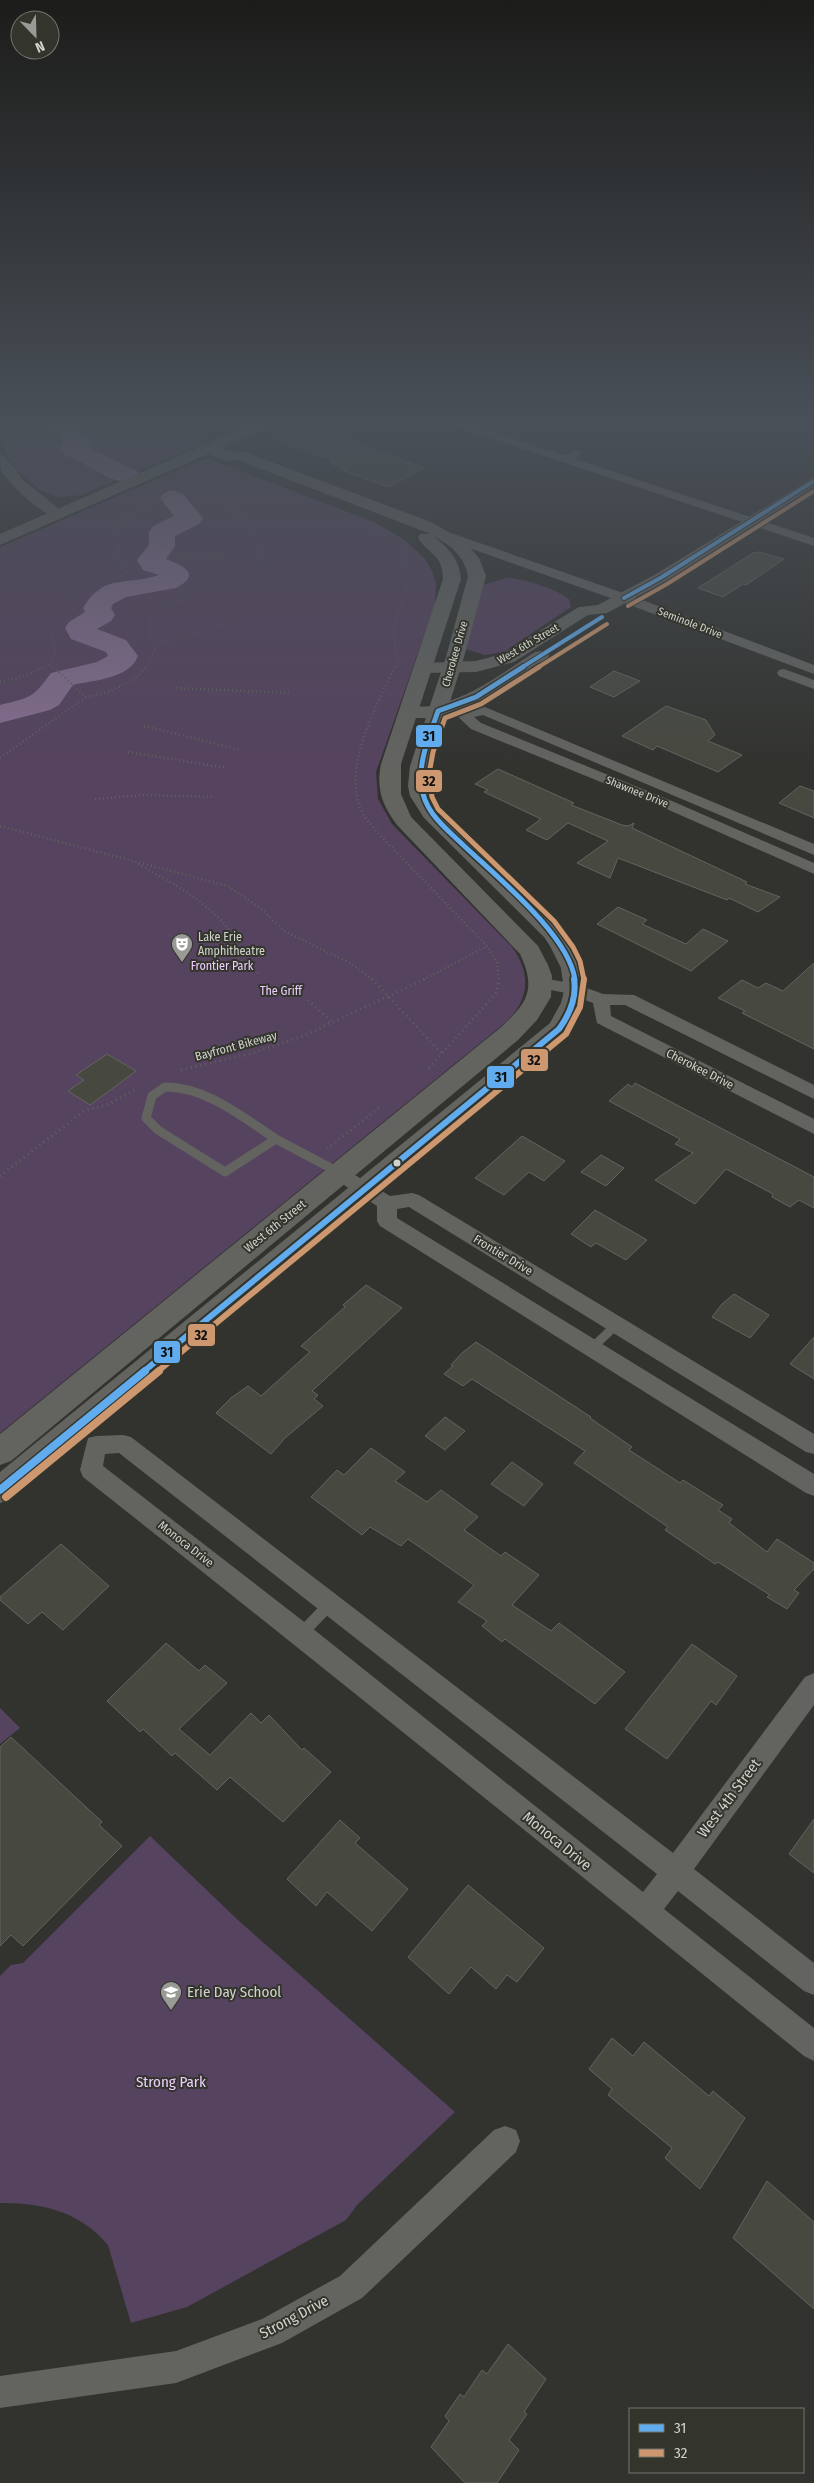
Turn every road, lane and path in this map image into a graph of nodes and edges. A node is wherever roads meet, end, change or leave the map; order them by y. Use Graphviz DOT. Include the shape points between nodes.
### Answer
graph roads {
  1 [pos="117,536"];
  2 [pos="253,536"];
  3 [pos="423,536"];
  4 [pos="728,536"];
  5 [pos="799,536"];
  6 [pos="397,540"];
  7 [pos="164,541"];
  8 [pos="814,542"];
  9 [pos="444,546"];
  10 [pos="492,551"];
  11 [pos="221,553"];
  12 [pos="468,556"];
  13 [pos="209,571"];
  14 [pos="624,598"];
  15 [pos="604,608"];
  16 [pos="647,621"];
  17 [pos="155,649"];
  18 [pos="398,661"];
  19 [pos="49,665"];
  20 [pos="423,668"];
  21 [pos="451,668"];
  22 [pos="772,669"];
  23 [pos="814,670"];
  24 [pos="0,682"];
  25 [pos="814,685"];
  26 [pos="176,688"];
  27 [pos="289,693"];
  28 [pos="86,697"];
  29 [pos="438,711"];
  30 [pos="409,712"];
  31 [pos="462,714"];
  32 [pos="144,726"];
  33 [pos="241,750"];
  34 [pos="128,752"];
  35 [pos="0,758"];
  36 [pos="227,768"];
  37 [pos="214,797"];
  38 [pos="95,799"];
  39 [pos="0,826"];
  40 [pos="814,850"];
  41 [pos="133,861"];
  42 [pos="813,868"];
  43 [pos="487,946"];
  44 [pos="232,953"];
  45 [pos="194,964"];
  46 [pos="259,974"];
  47 [pos="541,988"];
  48 [pos="387,995"];
  49 [pos="575,998"];
  50 [pos="308,1000"];
  51 [pos="602,1000"];
  52 [pos="332,1022"];
  53 [pos="442,1054"];
  54 [pos="178,1071"];
  55 [pos="139,1087"];
  56 [pos="814,1093"];
  57 [pos="814,1127"];
  58 [pos="276,1139"];
  59 [pos="340,1173"];
  60 [pos="0,1176"];
  61 [pos="363,1188"];
  62 [pos="387,1203"];
  63 [pos="616,1324"];
  64 [pos="593,1347"];
  65 [pos="54,1407"];
  66 [pos="87,1436"];
  67 [pos="814,1445"];
  68 [pos="0,1452"];
  69 [pos="814,1486"];
  70 [pos="0,1490"];
  71 [pos="330,1604"];
  72 [pos="300,1634"];
  73 [pos="814,1685"];
  74 [pos="675,1871"];
  75 [pos="645,1912"];
  76 [pos="814,1981"];
  77 [pos="814,2046"];
  78 [pos="504,2141"];
  79 [pos="0,2392"];
  1 -- 19 [label="path" via="118,556 126,572 121,577 85,585 64,605 48,626 56,638 54,659"];
  2 -- 17 [label="path" via="266,578 245,608 230,621 166,641"];
  3 -- 9 [label="main road, Seminole Drive"];
  4 -- 14 [label="street, West 6th Street"];
  5 -- 8 [label="street"];
  6 -- 18 [label="path" via="408,562 404,579 407,587 393,632"];
  7 -- 11 [label="path" via="168,550 177,554"];
  9 -- 10 [label="street, Seminole Drive"];
  9 -- 12 [label="main road, Cherokee Drive"];
  9 -- 20 [label="main road, Cherokee Drive" via="452,579"];
  10 -- 12 [label="main road"];
  10 -- 14 [label="street, Seminole Drive"];
  12 -- 15 [label="street, Seminole Drive"];
  12 -- 21 [label="main road, Cherokee Drive" via="477,576"];
  13 -- 17 [label="path" via="195,596 152,615 150,628"];
  14 -- 15 [label="street, West 6th Street"];
  14 -- 23 [label="street, Seminole Drive"];
  15 -- 16 [label="street, Seminole Drive"];
  15 -- 21 [label="street, West 6th Street" via="585,610 497,663"];
  15 -- 29 [label="street, West 6th Street" via="602,617 476,697"];
  17 -- 28 [label="path" via="145,670 135,679 109,692"];
  19 -- 24 [label="path"];
  19 -- 28 [label="path"];
  20 -- 21 [label="street, West 6th Street"];
  20 -- 30 [label="main road, Cherokee Drive"];
  21 -- 29 [label="main road, Cherokee Drive"];
  22 -- 25 [label="street"];
  26 -- 27 [label="path"];
  28 -- 35 [label="path"];
  29 -- 30 [label="street, West 6th Street"];
  29 -- 31 [label="street, Shawnee Drive"];
  29 -- 49 [label="main road, Cherokee Drive" via="419,772 422,800 440,823 556,938 574,970"];
  30 -- 47 [label="main road, Cherokee Drive" via="388,776 388,788 396,811 413,832 523,941 536,961"];
  31 -- 40 [label="street, Shawnee Drive" via="485,711"];
  31 -- 42 [label="street, Shawnee Drive" via="476,726"];
  32 -- 33 [label="path"];
  34 -- 36 [label="path"];
  37 -- 38 [label="path" via="143,795"];
  39 -- 41 [label="path"];
  41 -- 44 [label="path" via="199,898 212,910 237,941"];
  41 -- 48 [label="path" via="228,886 260,908 286,932 368,975"];
  43 -- 48 [label="path, Bayfront Bikeway" via="412,986"];
  44 -- 45 [label="path"];
  44 -- 46 [label="path"];
  47 -- 49 [label="street"];
  47 -- 59 [label="main road, West 6th Street" via="539,1001 508,1034"];
  48 -- 52 [label="path, Bayfront Bikeway"];
  48 -- 53 [label="path"];
  49 -- 51 [label="street"];
  49 -- 61 [label="main road" via="559,1028"];
  50 -- 52 [label="path"];
  51 -- 56 [label="street" via="628,999"];
  51 -- 57 [label="street, Cherokee Drive" via="603,1019"];
  52 -- 54 [label="path, Bayfront Bikeway" via="265,1048"];
  55 -- 60 [label="path" via="109,1104 84,1110"];
  58 -- 58 [label="lane" via="219,1101 180,1086 164,1087 151,1096 147,1107 146,1118 158,1130 225,1172"];
  58 -- 59 [label="lane"];
  59 -- 61 [label="street"];
  59 -- 65 [label="main road, West 6th Street"];
  61 -- 62 [label="street"];
  61 -- 66 [label="main road"];
  62 -- 63 [label="street, Frontier Drive" via="412,1200"];
  62 -- 64 [label="street" via="387,1221"];
  63 -- 64 [label="lane"];
  63 -- 67 [label="street, Frontier Drive"];
  64 -- 69 [label="street"];
  65 -- 66 [label="street"];
  65 -- 68 [label="main road, West 6th Street"];
  66 -- 70 [label="main road"];
  66 -- 71 [label="street" via="123,1444"];
  66 -- 72 [label="street, Monoca Drive" via="91,1470"];
  71 -- 72 [label="lane"];
  71 -- 74 [label="street"];
  72 -- 75 [label="street, Monoca Drive"];
  73 -- 74 [label="street, West 4th Street"];
  74 -- 75 [label="street, West 4th Street"];
  74 -- 76 [label="street"];
  75 -- 77 [label="street, Monoca Drive"];
  78 -- 79 [label="street, Strong Drive" via="351,2287 271,2332 176,2367"];
}
